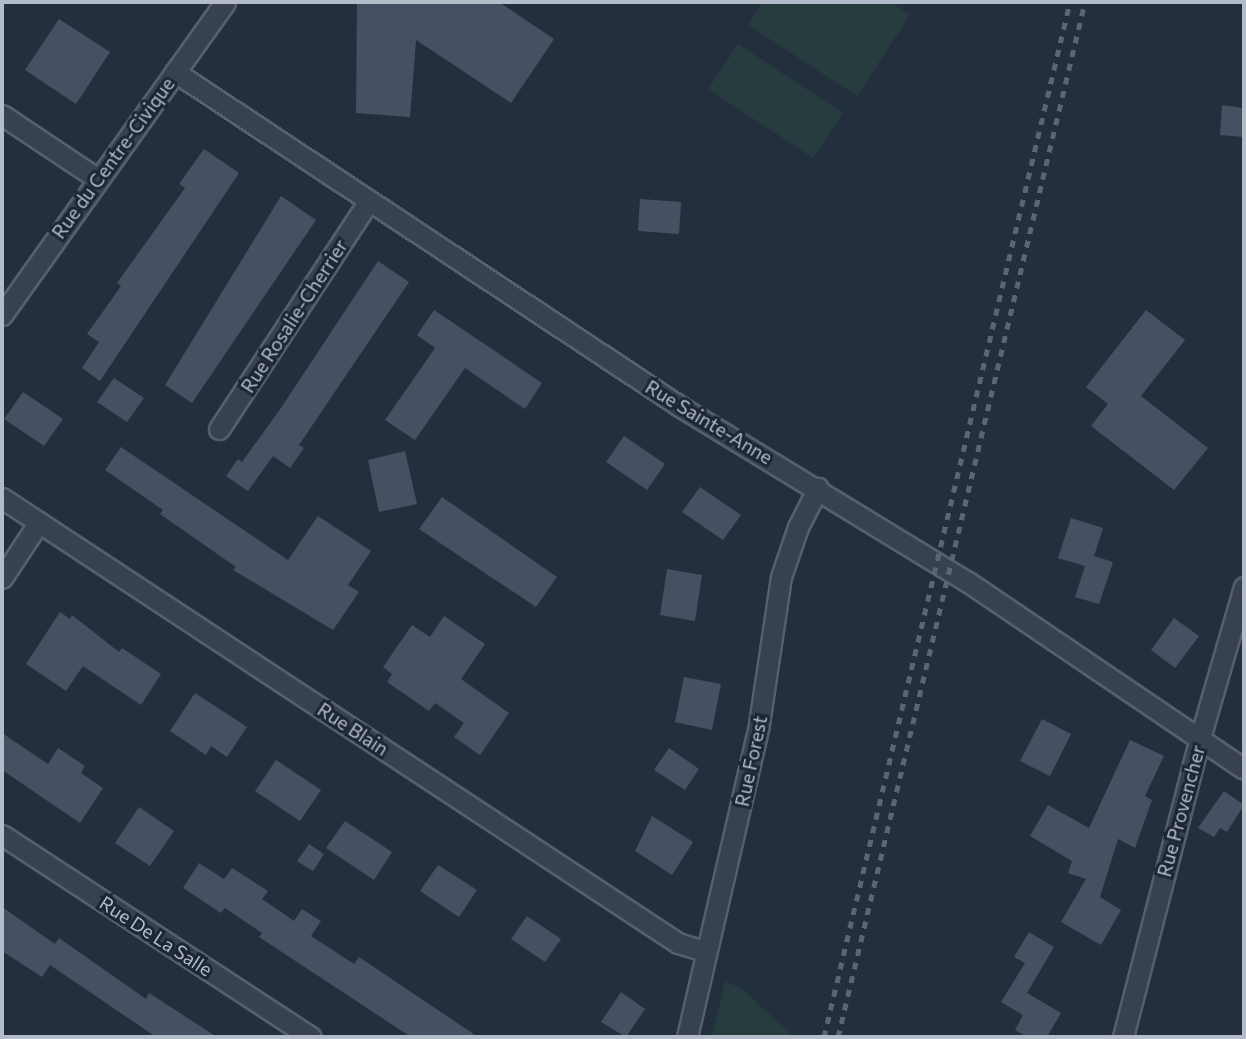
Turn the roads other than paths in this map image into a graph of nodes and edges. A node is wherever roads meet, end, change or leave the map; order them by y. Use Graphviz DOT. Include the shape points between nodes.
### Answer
graph roads {
  1 [pos="225,2"];
  2 [pos="175,72"];
  3 [pos="2,116"];
  4 [pos="98,178"];
  5 [pos="368,202"];
  6 [pos="2,315"];
  7 [pos="219,429"];
  8 [pos="818,488"];
  9 [pos="2,498"];
  10 [pos="38,522"];
  11 [pos="2,578"];
  12 [pos="1244,587"];
  13 [pos="1200,738"];
  14 [pos="1244,769"];
  15 [pos="2,835"];
  16 [pos="707,952"];
  17 [pos="311,1037"];
  18 [pos="687,1037"];
  19 [pos="1124,1037"];
  1 -- 2 [label="street, Rue du Centre-Civique"];
  2 -- 4 [label="street, Rue du Centre-Civique"];
  2 -- 5 [label="street, Rue Sainte-Anne"];
  3 -- 4 [label="street"];
  4 -- 6 [label="street, Rue du Centre-Civique"];
  5 -- 7 [label="street, Rue Rosalie-Cherrier"];
  5 -- 8 [label="street, Rue Sainte-Anne" via="681,407"];
  8 -- 13 [label="street, Rue Sainte-Anne"];
  8 -- 16 [label="street, Rue Forest" via="781,577 759,724"];
  9 -- 10 [label="street, Rue Blain"];
  10 -- 11 [label="street"];
  10 -- 16 [label="street, Rue Blain" via="678,943"];
  12 -- 13 [label="street, Rue Provencher"];
  13 -- 14 [label="street, Rue Sainte-Anne"];
  13 -- 19 [label="street, Rue Provencher"];
  15 -- 17 [label="street, Rue De La Salle"];
  16 -- 18 [label="street, Rue Forest"];
}
